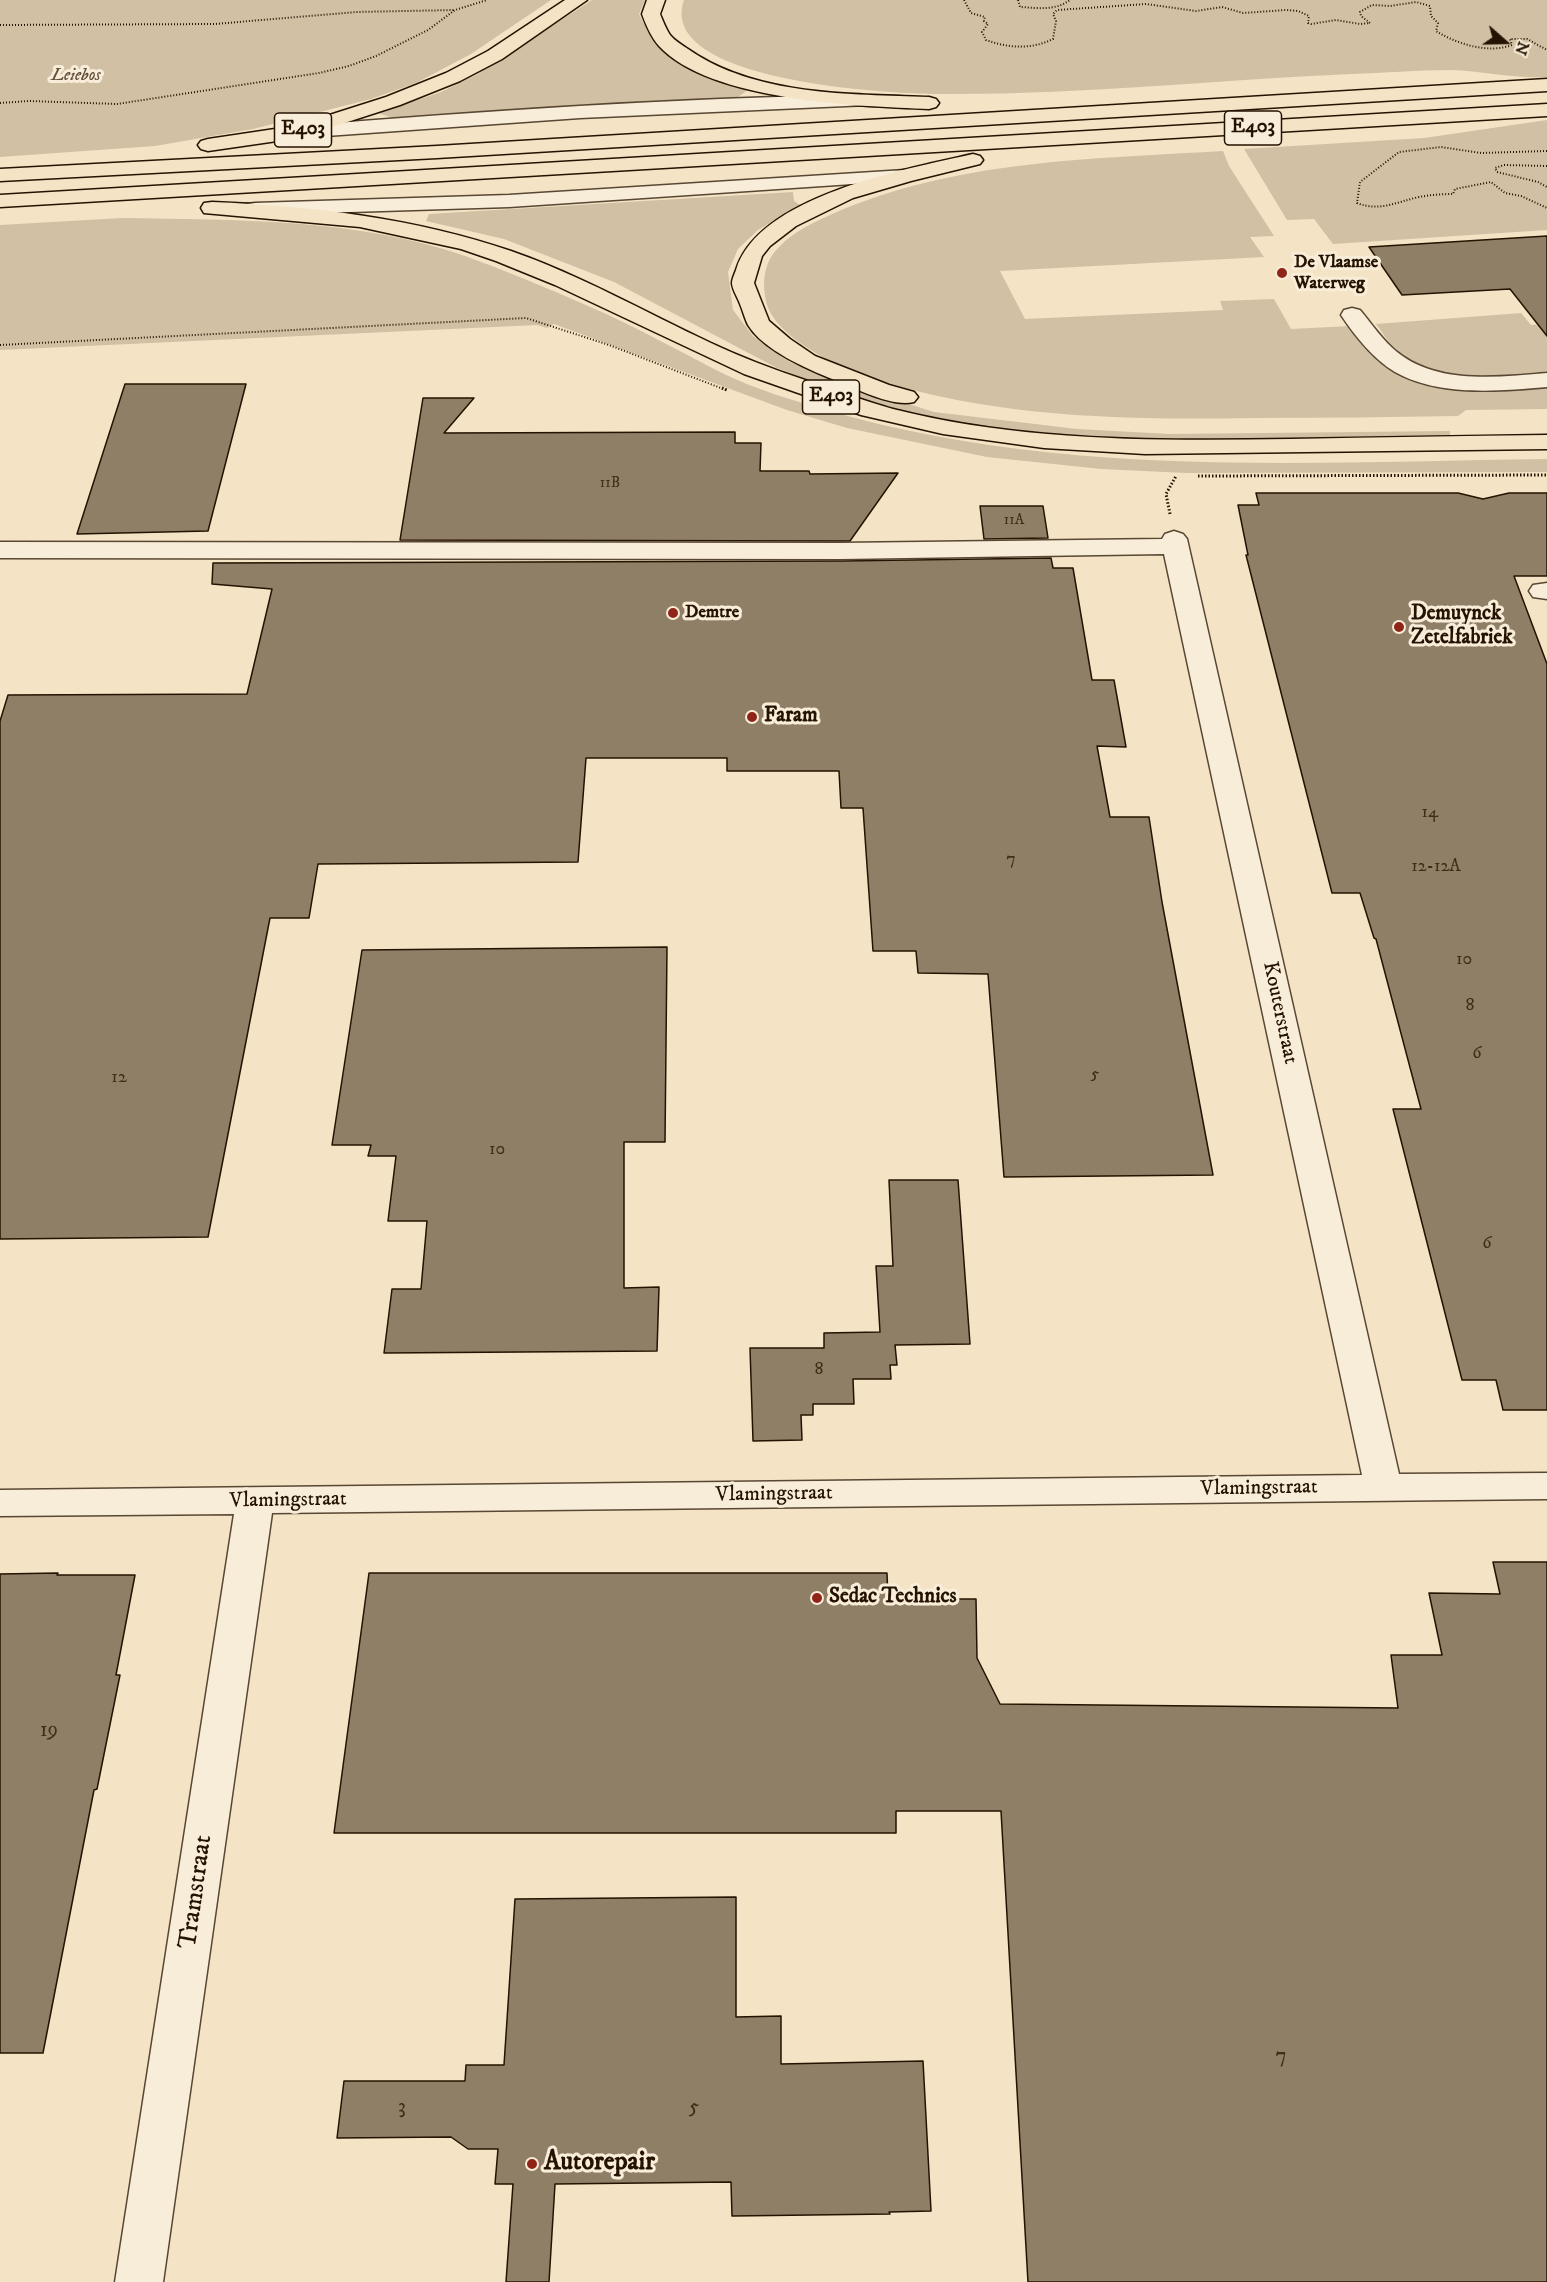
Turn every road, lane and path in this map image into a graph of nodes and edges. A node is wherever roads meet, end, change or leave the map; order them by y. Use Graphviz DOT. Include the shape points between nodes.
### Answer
graph roads {
  1 [pos="487,0"];
  2 [pos="578,0"];
  3 [pos="656,0"];
  4 [pos="964,0"];
  5 [pos="1017,0"];
  6 [pos="1070,0"];
  7 [pos="455,10"];
  8 [pos="0,25"];
  9 [pos="1547,50"];
  10 [pos="1547,86"];
  11 [pos="872,100"];
  12 [pos="0,103"];
  13 [pos="1204,105"];
  14 [pos="1547,110"];
  15 [pos="298,132"];
  16 [pos="1069,138"];
  17 [pos="1547,151"];
  18 [pos="1547,166"];
  19 [pos="0,174"];
  20 [pos="905,176"];
  21 [pos="1547,187"];
  22 [pos="52,198"];
  23 [pos="0,201"];
  24 [pos="1547,208"];
  25 [pos="255,209"];
  26 [pos="1352,315"];
  27 [pos="526,318"];
  28 [pos="0,345"];
  29 [pos="1547,380"];
  30 [pos="1041,419"];
  31 [pos="1097,423"];
  32 [pos="1547,424"];
  33 [pos="1547,442"];
  34 [pos="1176,476"];
  35 [pos="1174,543"];
  36 [pos="0,550"];
  37 [pos="1547,1486"];
  38 [pos="1383,1487"];
  39 [pos="255,1501"];
  40 [pos="0,1503"];
  41 [pos="139,2282"];
  1 -- 7 [label="path"];
  2 -- 15 [label="highway, E403" via="495,55 453,77"];
  3 -- 11 [label="highway, E403" via="651,14 657,29 688,60 786,92"];
  4 -- 9 [label="path" via="971,13 985,17 988,24 982,32 986,40 1016,46 1053,39 1053,14 1057,10 1146,4 1196,11 1215,6 1244,13 1298,11 1306,14 1308,23 1314,25 1331,20 1364,25 1370,23 1360,12 1372,5 1416,2 1430,6 1431,16 1438,23 1436,31 1452,40 1501,48 1512,45 1510,39 1521,38"];
  5 -- 6 [label="path" via="1020,7 1045,9"];
  7 -- 8 [label="path" via="356,12 215,24"];
  7 -- 12 [label="path" via="428,30 376,56 319,73 117,104"];
  10 -- 13 [label="highway, E403"];
  11 -- 13 [label="highway, E403" via="972,104 1122,100"];
  11 -- 15 [label="street" via="738,102"];
  13 -- 19 [label="highway, E403" via="437,152"];
  14 -- 16 [label="highway, E403"];
  15 -- 19 [label="highway, E403"];
  16 -- 20 [label="highway, E403"];
  16 -- 22 [label="highway, E403"];
  17 -- 24 [label="path" via="1481,153 1441,147 1399,152 1360,182 1357,203 1378,210 1410,199 1453,194 1455,189 1484,182"];
  18 -- 21 [label="path" via="1495,168 1497,172"];
  20 -- 25 [label="street" via="521,200"];
  20 -- 30 [label="highway, E403" via="846,194 788,221 762,241 751,256 743,283 759,324 807,361 880,390 942,406"];
  22 -- 23 [label="highway, E403"];
  22 -- 25 [label="highway, E403" via="143,206"];
  25 -- 33 [label="highway, E403" via="388,226 443,237 506,257 619,306 737,364 894,417 1017,438 1184,448"];
  26 -- 29 [label="street" via="1389,358 1409,370 1474,383"];
  27 -- 28 [label="path"];
  31 -- 32 [label="highway"];
  34 -- 35 [label="path" via="1167,494"];
  35 -- 36 [label="street" via="841,551"];
  35 -- 38 [label="street, Kouterstraat"];
  37 -- 38 [label="street, Vlamingstraat"];
  38 -- 39 [label="street, Vlamingstraat"];
  39 -- 40 [label="street, Vlamingstraat"];
  39 -- 41 [label="street, Tramstraat"];
}
